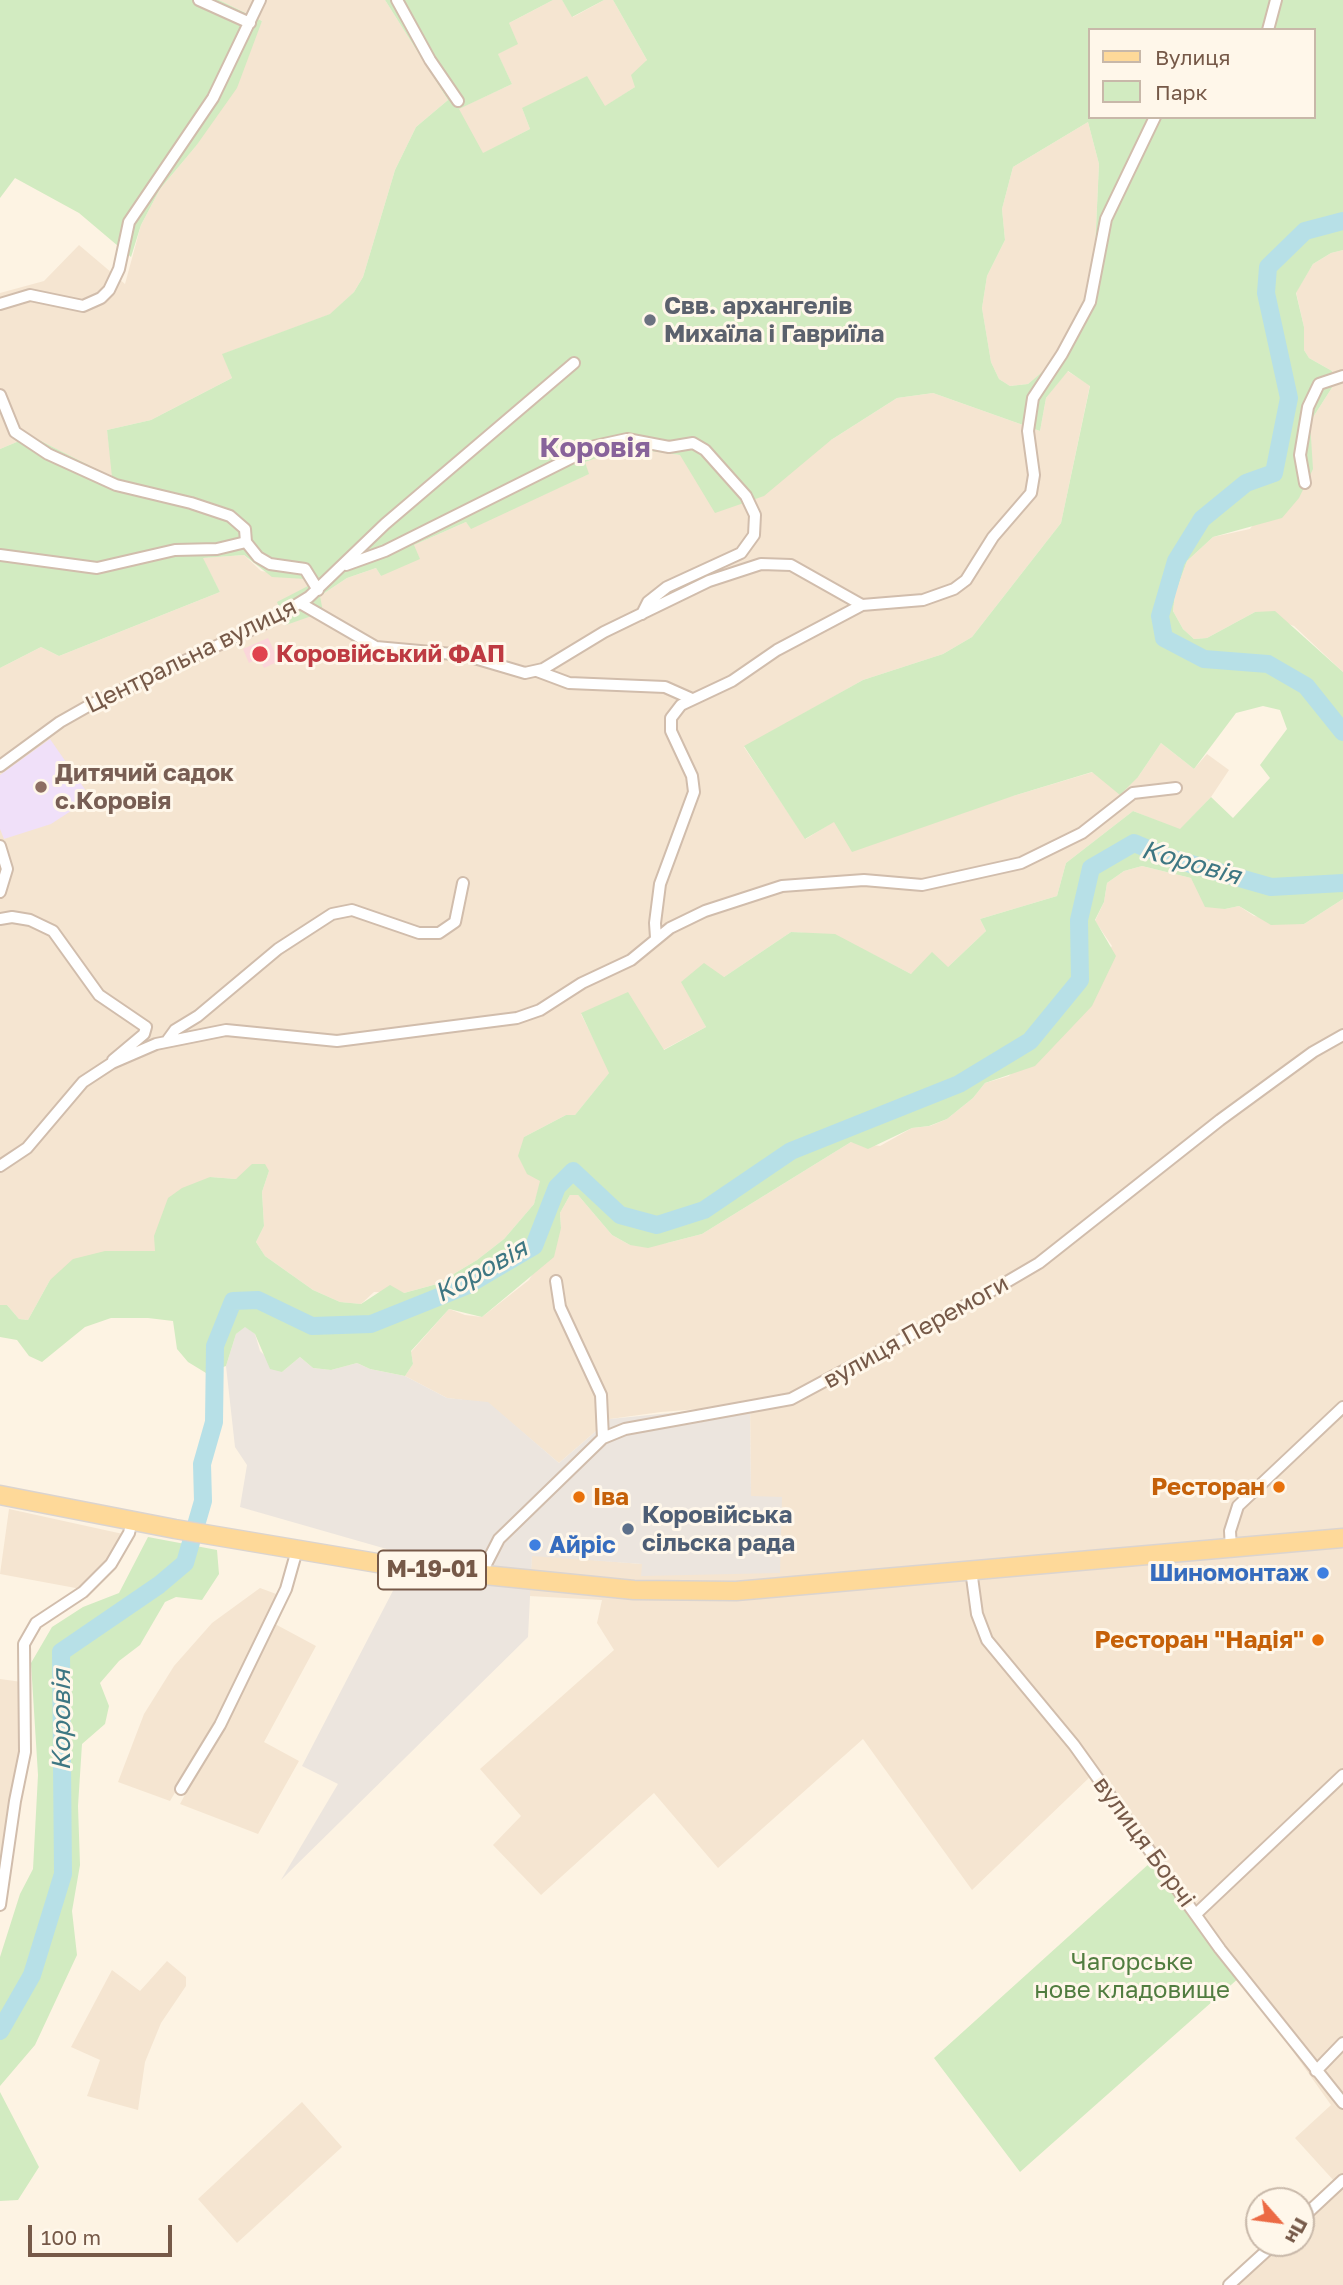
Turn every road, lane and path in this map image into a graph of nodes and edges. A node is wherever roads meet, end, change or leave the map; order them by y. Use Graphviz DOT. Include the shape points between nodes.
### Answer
graph roads {
  1 [pos="199,0"];
  2 [pos="260,0"];
  3 [pos="397,0"];
  4 [pos="1276,0"];
  5 [pos="250,23"];
  6 [pos="1269,28"];
  7 [pos="458,101"];
  8 [pos="1154,119"];
  9 [pos="0,304"];
  10 [pos="574,363"];
  11 [pos="1343,376"];
  12 [pos="0,395"];
  13 [pos="1305,483"];
  14 [pos="246,542"];
  15 [pos="0,555"];
  16 [pos="343,566"];
  17 [pos="318,590"];
  18 [pos="300,603"];
  19 [pos="862,605"];
  20 [pos="642,614"];
  21 [pos="537,671"];
  22 [pos="692,699"];
  23 [pos="0,766"];
  24 [pos="1176,788"];
  25 [pos="0,846"];
  26 [pos="463,884"];
  27 [pos="0,892"];
  28 [pos="0,919"];
  29 [pos="656,938"];
  30 [pos="1343,1035"];
  31 [pos="167,1041"];
  32 [pos="112,1063"];
  33 [pos="0,1166"];
  34 [pos="556,1281"];
  35 [pos="1343,1407"];
  36 [pos="603,1438"];
  37 [pos="0,1495"];
  38 [pos="132,1521"];
  39 [pos="1343,1538"];
  40 [pos="1231,1549"];
  41 [pos="297,1550"];
  42 [pos="971,1570"];
  43 [pos="480,1576"];
  44 [pos="1343,1776"];
  45 [pos="181,1789"];
  46 [pos="0,1905"];
  47 [pos="1196,1914"];
  48 [pos="1343,2043"];
  49 [pos="1316,2071"];
  50 [pos="1343,2103"];
  51 [pos="1343,2180"];
  52 [pos="1315,2206"];
  53 [pos="1260,2257"];
  54 [pos="1229,2285"];
  1 -- 5 [label="street"];
  2 -- 5 [label="street"];
  3 -- 7 [label="street"];
  4 -- 6 [label="street"];
  5 -- 9 [label="street" via="214,98 132,216 109,290 83,306 36,295 13,297"];
  8 -- 19 [label="street" via="1109,210 1090,302 1033,398 1028,430 1034,475 1028,499 993,537 959,586 917,601"];
  10 -- 16 [label="street" via="385,524"];
  11 -- 13 [label="street" via="1319,384 1308,407 1300,455"];
  12 -- 14 [label="street" via="15,432 48,454 116,485 230,516 245,530"];
  14 -- 15 [label="street" via="217,549 176,550 97,568"];
  14 -- 17 [label="street" via="270,564 304,569"];
  16 -- 17 [label="street, Центральна вулиця"];
  16 -- 20 [label="street, Центральна вулиця" via="375,556 595,446 627,439 663,446 693,443 705,450 746,496 755,515 754,535 741,553 667,587 648,602"];
  17 -- 18 [label="street, Центральна вулиця"];
  18 -- 21 [label="street" via="381,648 464,655 521,673"];
  18 -- 23 [label="street, Центральна вулиця" via="90,705"];
  19 -- 20 [label="street" via="796,567 775,563 717,578"];
  19 -- 22 [label="street" via="777,650 732,681"];
  20 -- 21 [label="street"];
  21 -- 22 [label="street" via="569,683 666,687"];
  22 -- 29 [label="street" via="681,705 670,721 694,792 660,884"];
  24 -- 29 [label="street" via="1133,793 1082,833 1021,863 922,885 864,880 778,887 696,915"];
  25 -- 27 [label="street" via="7,869"];
  26 -- 31 [label="street" via="457,918 450,929 439,933 418,933 352,910 332,914 278,948"];
  28 -- 32 [label="street" via="30,920 53,931 99,995 146,1027"];
  29 -- 31 [label="street" via="631,960 582,982 540,1010 507,1020 337,1041 226,1030"];
  30 -- 36 [label="street, вулиця Перемоги" via="1220,1120 1039,1263 981,1297 783,1402 625,1429"];
  31 -- 32 [label="street"];
  32 -- 33 [label="street" via="78,1087 27,1148"];
  34 -- 36 [label="street" via="560,1307 601,1395"];
  35 -- 40 [label="street" via="1238,1506 1230,1526"];
  36 -- 43 [label="street, вулиця Перемоги" via="499,1539"];
  37 -- 38 [label="main road, М-19-01"];
  38 -- 41 [label="main road, М-19-01"];
  38 -- 46 [label="street" via="111,1563 83,1592 36,1623 24,1644 26,1752"];
  39 -- 40 [label="main road, М-19-01"];
  40 -- 42 [label="main road, М-19-01"];
  41 -- 43 [label="main road, М-19-01"];
  41 -- 45 [label="street" via="286,1589 220,1725"];
  42 -- 43 [label="main road, М-19-01" via="736,1591 634,1590"];
  42 -- 47 [label="street, вулиця Борчі" via="977,1614 987,1640 1083,1758"];
  44 -- 47 [label="street"];
  47 -- 49 [label="street, вулиця Борчі"];
  48 -- 49 [label="street"];
  49 -- 50 [label="street, вулиця Борчі"];
  51 -- 52 [label="street"];
  53 -- 54 [label="street"];
}
